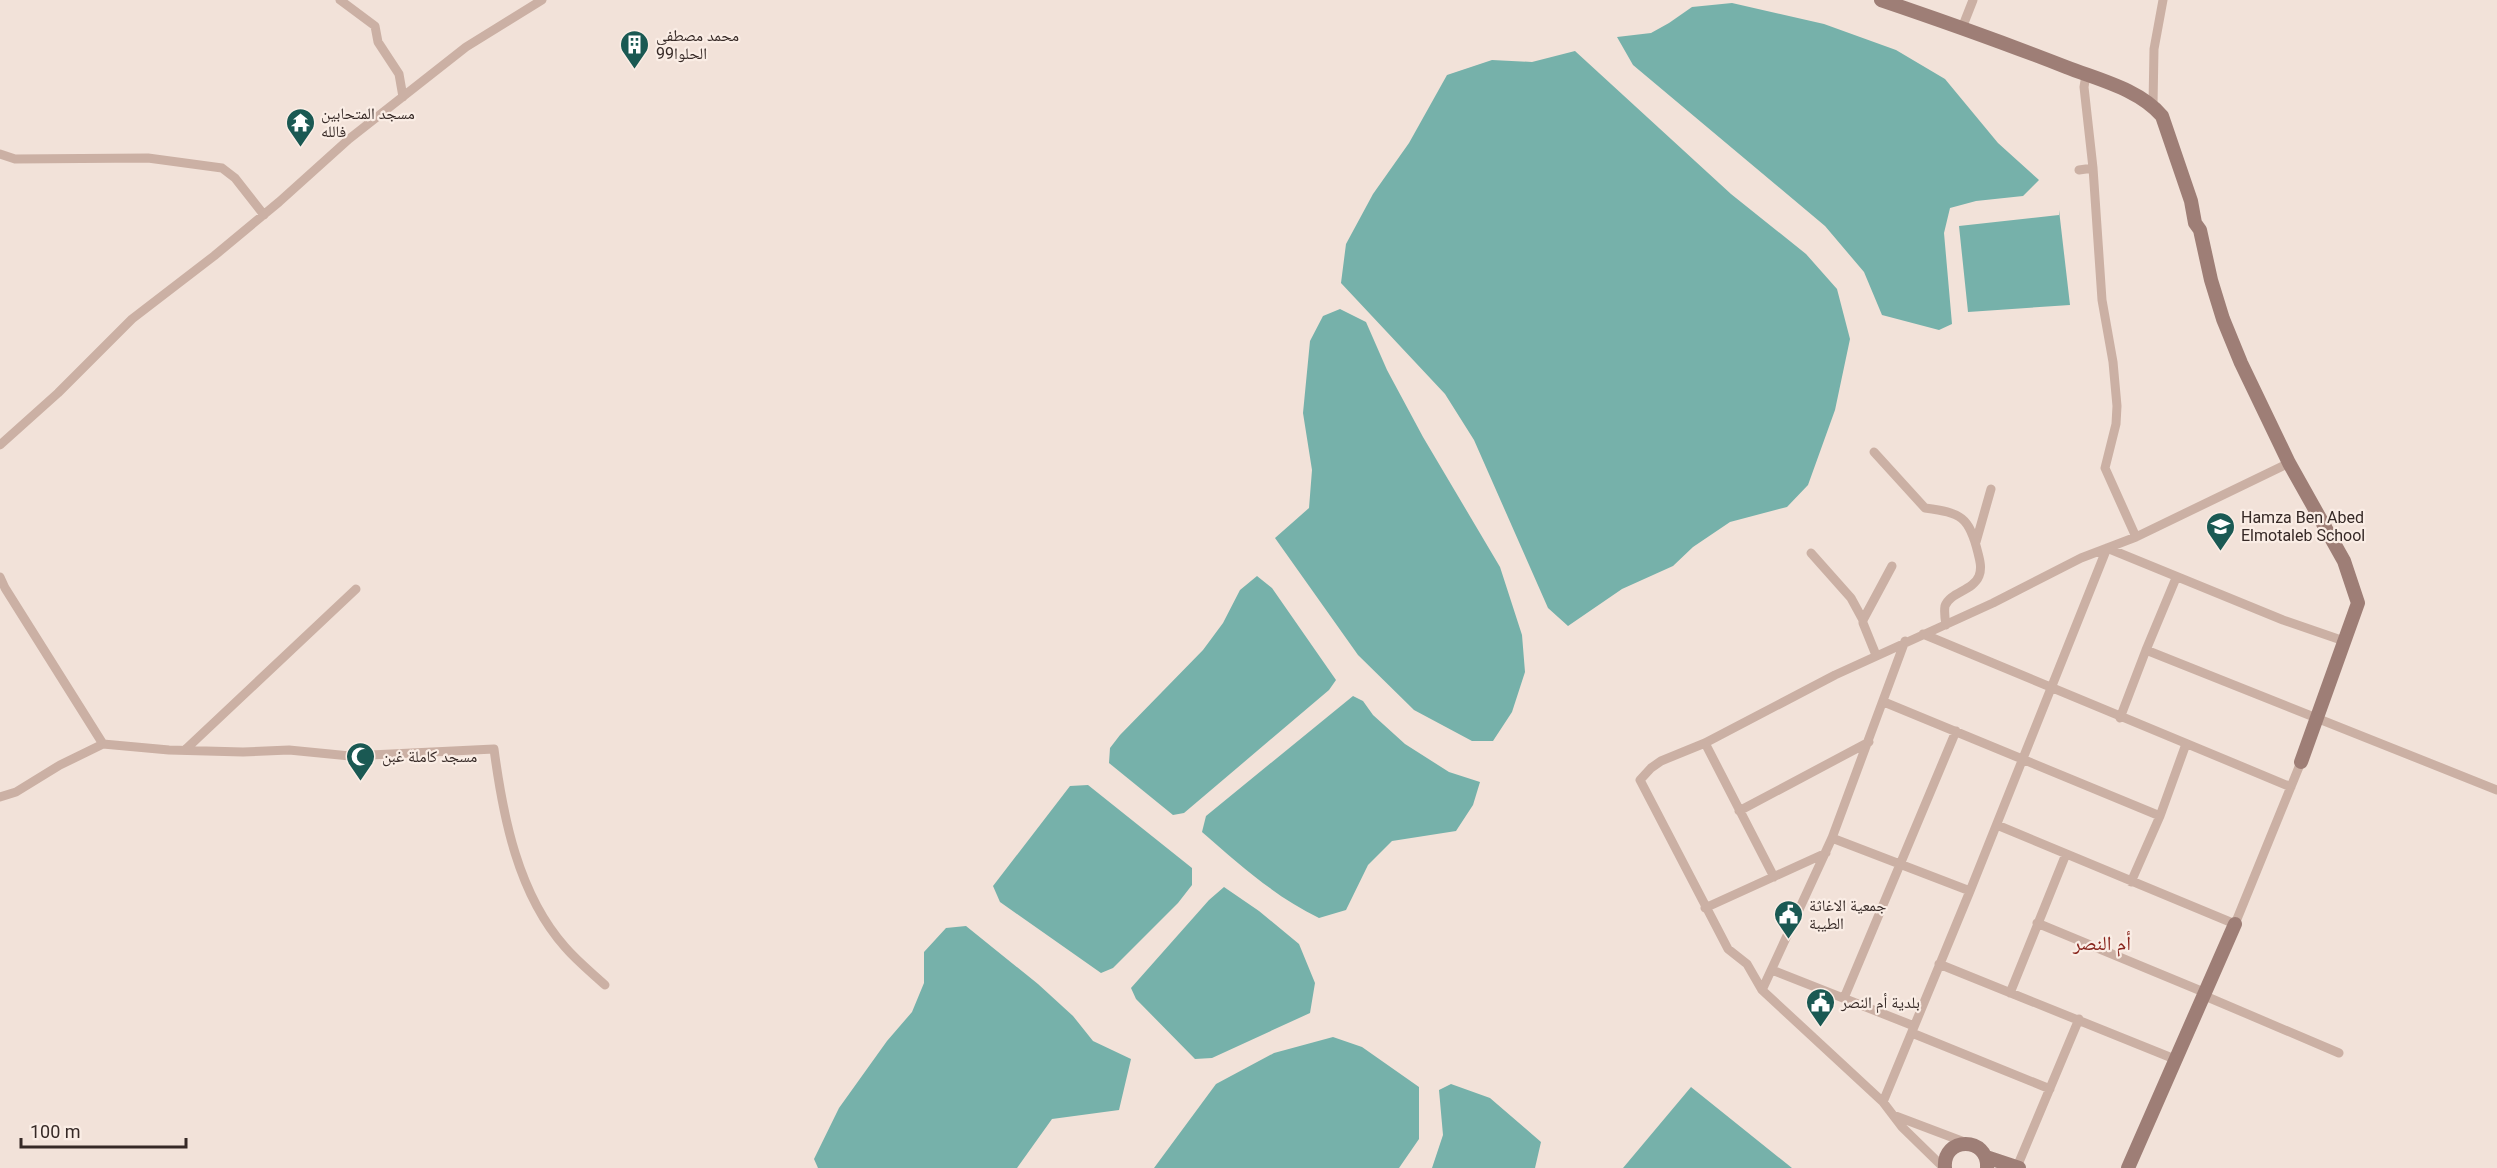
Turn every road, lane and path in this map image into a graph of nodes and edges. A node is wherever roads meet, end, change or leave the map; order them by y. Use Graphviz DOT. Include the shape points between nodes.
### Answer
graph roads {
  1 [pos="340,0"];
  2 [pos="542,0"];
  3 [pos="1881,0"];
  4 [pos="1973,0"];
  5 [pos="2163,0"];
  6 [pos="1962,28"];
  7 [pos="2086,75"];
  8 [pos="403,97"];
  9 [pos="2153,105"];
  10 [pos="0,154"];
  11 [pos="2093,168"];
  12 [pos="2079,170"];
  13 [pos="264,215"];
  14 [pos="0,445"];
  15 [pos="1874,452"];
  16 [pos="2289,463"];
  17 [pos="1991,489"];
  18 [pos="2136,537"];
  19 [pos="1976,542"];
  20 [pos="2107,548"];
  21 [pos="1811,553"];
  22 [pos="1892,566"];
  23 [pos="0,577"];
  24 [pos="2176,578"];
  25 [pos="356,589"];
  26 [pos="1863,620"];
  27 [pos="1946,625"];
  28 [pos="1923,634"];
  29 [pos="1905,641"];
  30 [pos="2344,641"];
  31 [pos="2146,650"];
  32 [pos="1876,655"];
  33 [pos="2051,689"];
  34 [pos="1884,702"];
  35 [pos="2120,718"];
  36 [pos="2317,718"];
  37 [pos="1956,731"];
  38 [pos="1869,742"];
  39 [pos="1706,743"];
  40 [pos="103,744"];
  41 [pos="2186,744"];
  42 [pos="186,749"];
  43 [pos="2023,758"];
  44 [pos="2301,762"];
  45 [pos="2291,787"];
  46 [pos="2497,790"];
  47 [pos="0,797"];
  48 [pos="1739,811"];
  49 [pos="2160,816"];
  50 [pos="1997,825"];
  51 [pos="1832,838"];
  52 [pos="1826,853"];
  53 [pos="2066,854"];
  54 [pos="1899,864"];
  55 [pos="1774,877"];
  56 [pos="2131,882"];
  57 [pos="1970,891"];
  58 [pos="1705,908"];
  59 [pos="2037,923"];
  60 [pos="2235,924"];
  61 [pos="1939,964"];
  62 [pos="1772,970"];
  63 [pos="605,985"];
  64 [pos="1762,990"];
  65 [pos="2010,993"];
  66 [pos="2205,994"];
  67 [pos="1844,998"];
  68 [pos="2079,1019"];
  69 [pos="1913,1029"];
  70 [pos="2339,1053"];
  71 [pos="2177,1060"];
  72 [pos="2050,1089"];
  73 [pos="1883,1102"];
  74 [pos="1893,1115"];
  75 [pos="1967,1143"];
  76 [pos="1987,1162"];
  77 [pos="1944,1168"];
  78 [pos="2018,1168"];
  79 [pos="2128,1168"];
  1 -- 8 [label="street" via="375,26 378,42 399,74"];
  2 -- 8 [label="street" via="466,47"];
  3 -- 6 [label="street"];
  4 -- 6 [label="street"];
  5 -- 9 [label="street" via="2154,49"];
  6 -- 7 [label="street"];
  7 -- 9 [label="street"];
  7 -- 11 [label="street"];
  8 -- 13 [label="street"];
  9 -- 16 [label="street" via="2162,116 2178,160 2223,319"];
  10 -- 13 [label="street" via="15,159 148,158 222,168 235,178"];
  11 -- 12 [label="street"];
  11 -- 18 [label="street" via="2103,307 2117,406 2105,468"];
  13 -- 14 [label="street" via="132,319"];
  15 -- 19 [label="street" via="1925,508 1950,512 1968,523"];
  16 -- 18 [label="street"];
  16 -- 30 [label="street" via="2344,561 2358,603"];
  17 -- 19 [label="street"];
  18 -- 20 [label="street"];
  19 -- 27 [label="street" via="1980,574 1945,606"];
  20 -- 24 [label="street"];
  20 -- 27 [label="street"];
  20 -- 33 [label="street"];
  21 -- 26 [label="street" via="1851,598"];
  22 -- 26 [label="street"];
  23 -- 40 [label="street"];
  24 -- 30 [label="street"];
  24 -- 31 [label="street"];
  25 -- 42 [label="street"];
  26 -- 32 [label="street"];
  27 -- 28 [label="street"];
  28 -- 29 [label="street"];
  28 -- 33 [label="street"];
  29 -- 32 [label="street"];
  29 -- 34 [label="street"];
  30 -- 36 [label="street"];
  31 -- 35 [label="street"];
  31 -- 36 [label="street"];
  32 -- 39 [label="street"];
  33 -- 35 [label="street"];
  33 -- 43 [label="street"];
  34 -- 37 [label="street"];
  34 -- 38 [label="street"];
  35 -- 41 [label="street"];
  36 -- 44 [label="street"];
  36 -- 46 [label="street"];
  37 -- 43 [label="street"];
  37 -- 54 [label="street"];
  38 -- 48 [label="street"];
  38 -- 51 [label="street"];
  39 -- 48 [label="street"];
  39 -- 58 [label="street" via="1661,761 1640,780"];
  40 -- 42 [label="street"];
  40 -- 47 [label="street"];
  41 -- 45 [label="street"];
  41 -- 49 [label="street"];
  42 -- 63 [label="street" via="289,750 350,756 494,749 512,843 531,896 564,946"];
  43 -- 49 [label="street"];
  43 -- 50 [label="street"];
  44 -- 45 [label="street"];
  45 -- 60 [label="street"];
  48 -- 55 [label="street"];
  49 -- 56 [label="street"];
  50 -- 53 [label="street"];
  50 -- 57 [label="street"];
  51 -- 52 [label="street"];
  51 -- 54 [label="street"];
  52 -- 55 [label="street"];
  52 -- 62 [label="street"];
  53 -- 56 [label="street"];
  53 -- 59 [label="street"];
  54 -- 57 [label="street"];
  54 -- 67 [label="street"];
  55 -- 58 [label="street"];
  56 -- 60 [label="street"];
  57 -- 61 [label="street"];
  58 -- 64 [label="street" via="1728,949 1747,964"];
  59 -- 65 [label="street"];
  59 -- 66 [label="street"];
  60 -- 66 [label="street"];
  61 -- 65 [label="street"];
  61 -- 69 [label="street"];
  62 -- 64 [label="street"];
  62 -- 67 [label="street"];
  64 -- 73 [label="street"];
  65 -- 68 [label="street"];
  66 -- 70 [label="street"];
  66 -- 71 [label="street"];
  67 -- 69 [label="street"];
  68 -- 71 [label="street"];
  68 -- 72 [label="street"];
  69 -- 72 [label="street"];
  69 -- 73 [label="street"];
  71 -- 79 [label="street"];
  72 -- 78 [label="street"];
  73 -- 74 [label="street"];
  74 -- 75 [label="street"];
  74 -- 77 [label="street"];
  75 -- 76 [label="street" via="1979,1148"];
  75 -- 77 [label="street" via="1950,1150"];
  76 -- 78 [label="street"];
}
